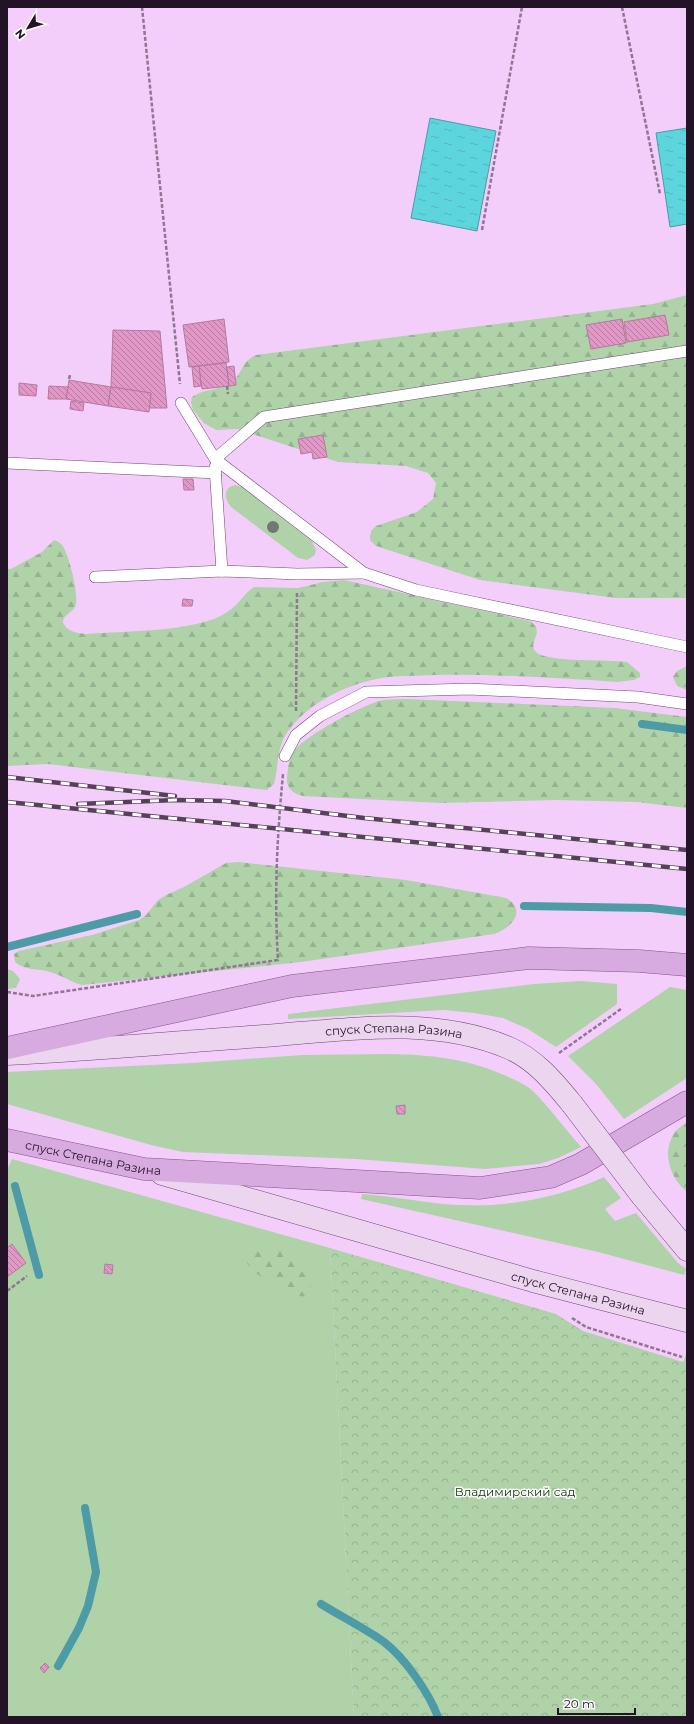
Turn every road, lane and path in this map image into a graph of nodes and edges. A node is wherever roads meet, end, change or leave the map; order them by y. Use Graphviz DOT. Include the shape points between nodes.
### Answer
graph roads {
  1 [pos="142,7"];
  2 [pos="522,7"];
  3 [pos="622,7"];
  4 [pos="660,194"];
  5 [pos="482,230"];
  6 [pos="687,351"];
  7 [pos="70,375"];
  8 [pos="69,379"];
  9 [pos="227,386"];
  10 [pos="228,394"];
  11 [pos="181,403"];
  12 [pos="215,459"];
  13 [pos="7,463"];
  14 [pos="216,473"];
  15 [pos="222,571"];
  16 [pos="364,573"];
  17 [pos="297,574"];
  18 [pos="95,577"];
  19 [pos="687,647"];
  20 [pos="687,704"];
  21 [pos="296,735"];
  22 [pos="285,756"];
  23 [pos="687,965"];
  24 [pos="7,992"];
  25 [pos="621,1009"];
  26 [pos="7,1048"];
  27 [pos="559,1052"];
  28 [pos="7,1054"];
  29 [pos="687,1102"];
  30 [pos="7,1140"];
  31 [pos="144,1169"];
  32 [pos="687,1250"];
  33 [pos="27,1276"];
  34 [pos="7,1291"];
  35 [pos="687,1321"];
  1 -- 11 [label="path"];
  2 -- 5 [label="path"];
  3 -- 4 [label="path"];
  6 -- 12 [label="lane" via="264,417"];
  7 -- 8 [label="path"];
  9 -- 10 [label="path"];
  11 -- 12 [label="lane"];
  12 -- 14 [label="lane"];
  12 -- 16 [label="lane"];
  13 -- 14 [label="lane"];
  14 -- 15 [label="lane"];
  15 -- 17 [label="lane"];
  15 -- 18 [label="lane"];
  16 -- 17 [label="lane"];
  16 -- 19 [label="lane" via="416,590"];
  17 -- 21 [label="path"];
  20 -- 21 [label="lane" via="638,697 477,690 366,692 320,716"];
  21 -- 22 [label="lane"];
  22 -- 24 [label="path" via="276,851 275,917 278,960 33,996"];
  23 -- 26 [label="main road" via="529,958 292,986"];
  25 -- 27 [label="path"];
  28 -- 32 [label="main road, спуск Степана Разина, bridge" via="378,1027 445,1030 482,1038 510,1049 547,1075"];
  29 -- 31 [label="main road" via="581,1164 551,1177 480,1188"];
  30 -- 31 [label="main road, спуск Степана Разина"];
  31 -- 35 [label="main road, спуск Степана Разина" via="533,1281"];
  33 -- 34 [label="path"];
}
